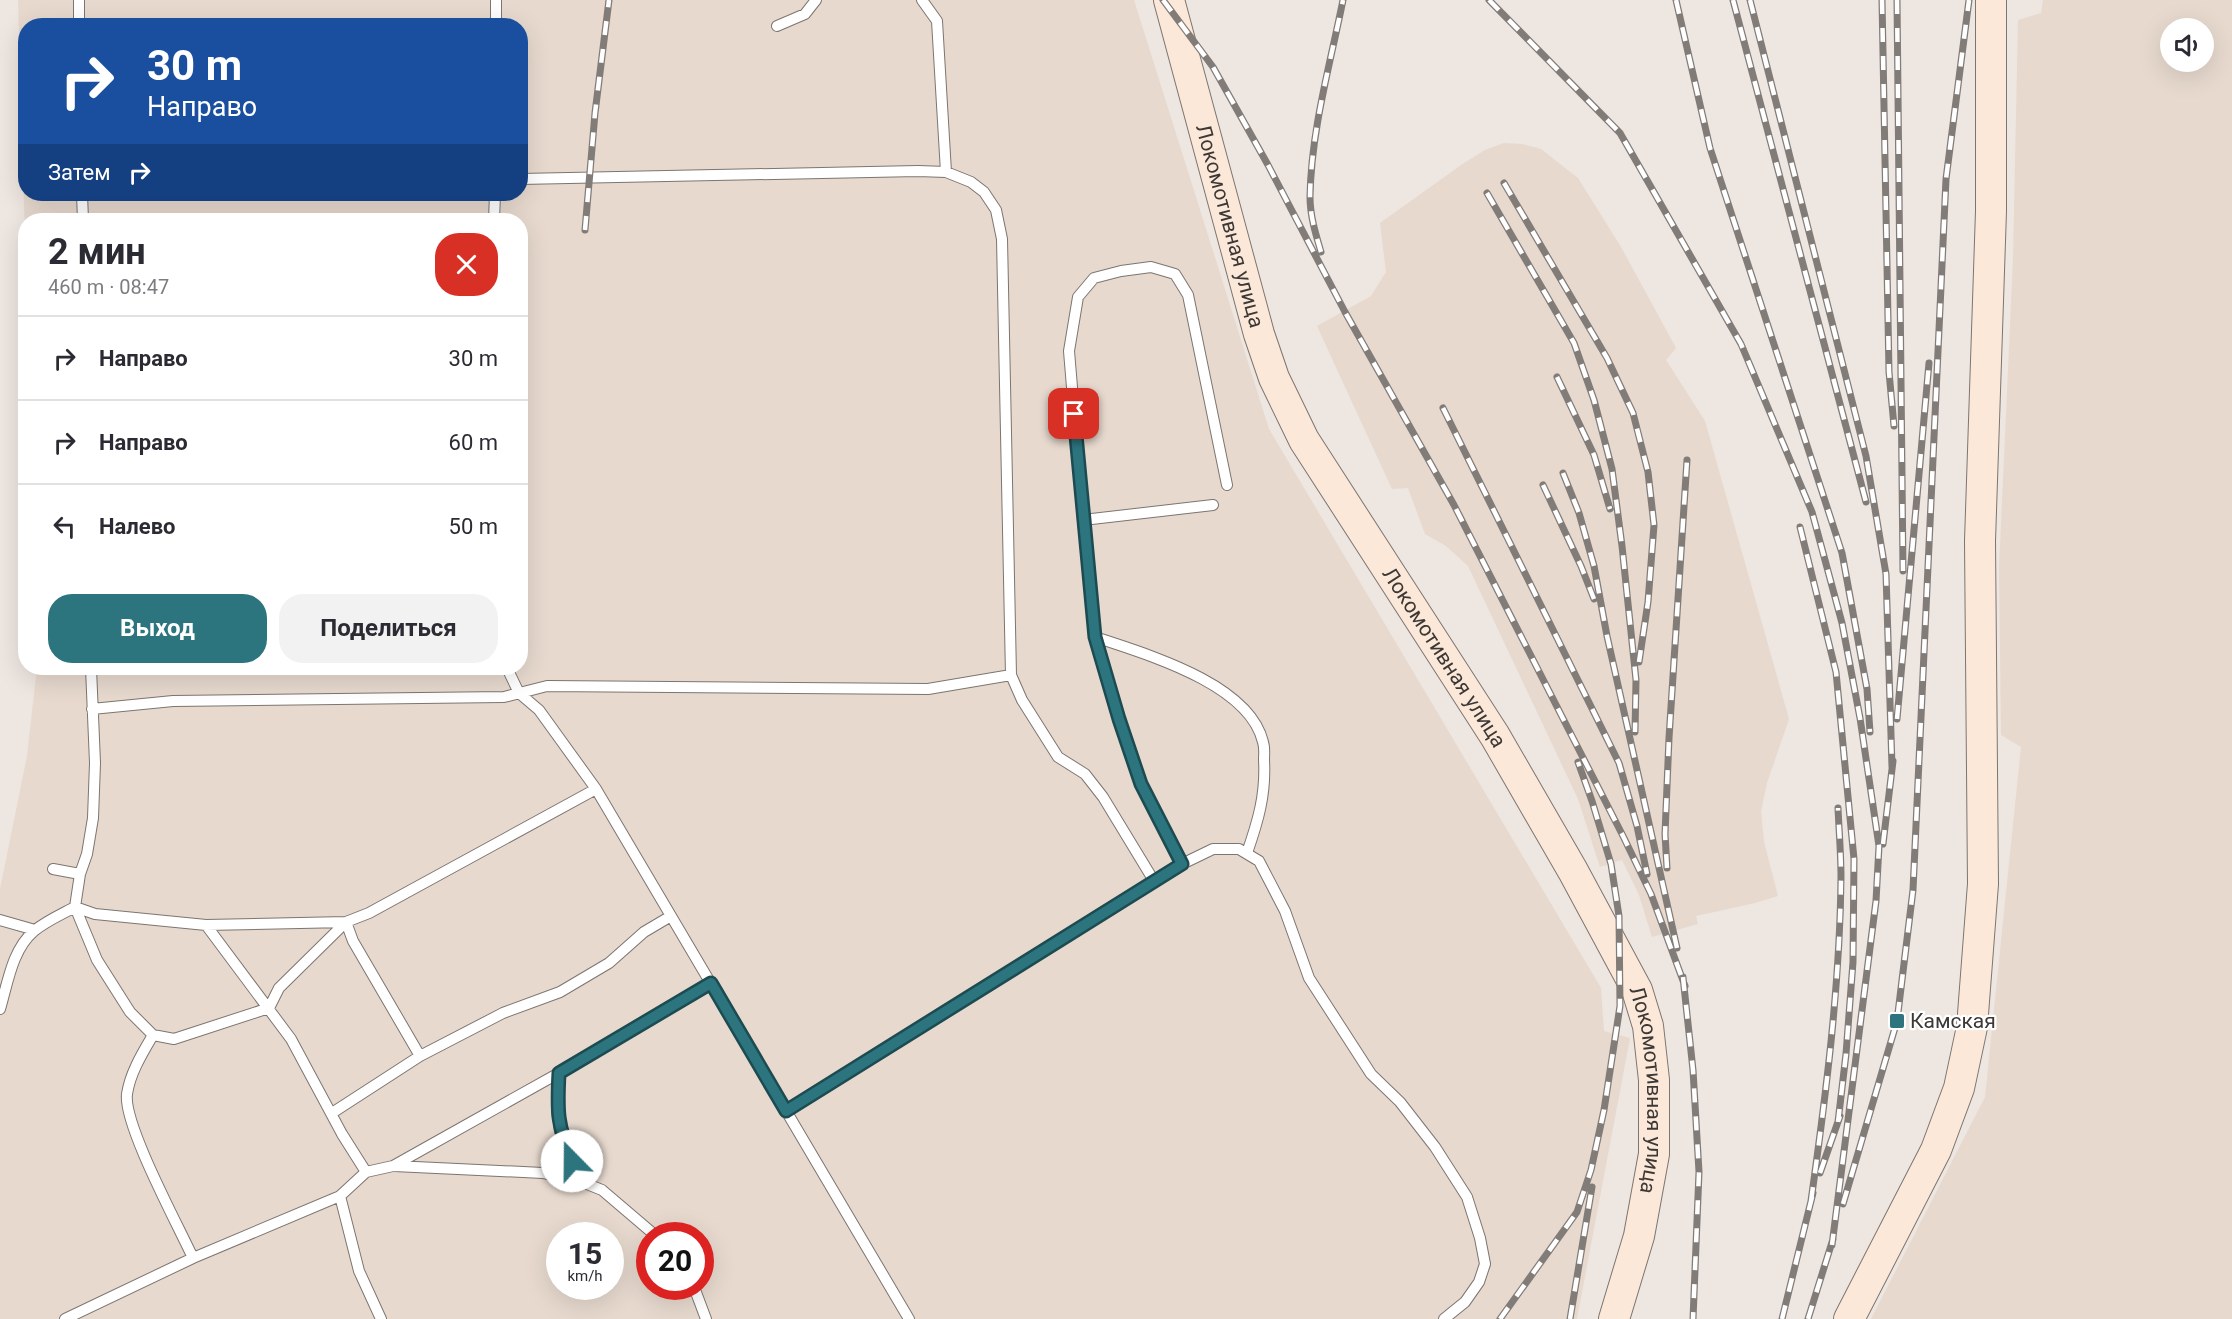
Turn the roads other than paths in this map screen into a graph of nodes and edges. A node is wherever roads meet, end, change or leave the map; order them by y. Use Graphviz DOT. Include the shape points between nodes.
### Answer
graph roads {
  1 [pos="79,0"];
  2 [pos="496,0"];
  3 [pos="816,0"];
  4 [pos="922,0"];
  5 [pos="1169,0"];
  6 [pos="1991,0"];
  7 [pos="79,18"];
  8 [pos="496,18"];
  9 [pos="777,26"];
  10 [pos="946,172"];
  11 [pos="528,179"];
  12 [pos="1227,485"];
  13 [pos="1213,505"];
  14 [pos="1083,520"];
  15 [pos="1095,637"];
  16 [pos="91,675"];
  17 [pos="510,675"];
  18 [pos="1011,675"];
  19 [pos="519,693"];
  20 [pos="92,709"];
  21 [pos="596,789"];
  22 [pos="1247,854"];
  23 [pos="1182,864"];
  24 [pos="53,869"];
  25 [pos="80,874"];
  26 [pos="1154,881"];
  27 [pos="75,907"];
  28 [pos="671,916"];
  29 [pos="0,920"];
  30 [pos="346,922"];
  31 [pos="206,925"];
  32 [pos="35,930"];
  33 [pos="711,983"];
  34 [pos="269,1008"];
  35 [pos="0,1009"];
  36 [pos="153,1035"];
  37 [pos="420,1056"];
  38 [pos="559,1073"];
  39 [pos="786,1111"];
  40 [pos="332,1113"];
  41 [pos="393,1166"];
  42 [pos="366,1172"];
  43 [pos="581,1182"];
  44 [pos="340,1196"];
  45 [pos="640,1222"];
  46 [pos="193,1258"];
  47 [pos="699,1300"];
  48 [pos="65,1319"];
  49 [pos="381,1319"];
  50 [pos="706,1319"];
  51 [pos="909,1319"];
  52 [pos="1444,1319"];
  53 [pos="1614,1319"];
  54 [pos="1849,1319"];
  1 -- 7 [label="lane"];
  2 -- 8 [label="lane"];
  3 -- 9 [label="lane" via="805,14"];
  4 -- 10 [label="lane" via="937,21"];
  5 -- 53 [label="main road, Локомотивная улица" via="1274,378 1304,440 1495,736 1637,990 1648,1026 1654,1080 1654,1154 1639,1236"];
  6 -- 54 [label="main road" via="1991,211 1980,541 1983,884 1972,1027 1959,1088 1936,1150"];
  10 -- 11 [label="lane"];
  10 -- 18 [label="lane" via="984,192 996,210 1002,239"];
  12 -- 14 [label="lane" via="1188,295 1175,274 1151,267 1121,271 1094,278 1078,297 1069,351"];
  13 -- 14 [label="lane"];
  14 -- 15 [label="lane"];
  15 -- 22 [label="lane" via="1205,679 1232,697 1253,720 1263,742 1265,777 1260,817"];
  15 -- 23 [label="lane" via="1141,784"];
  16 -- 20 [label="lane"];
  17 -- 19 [label="lane"];
  18 -- 19 [label="lane" via="928,689 547,686"];
  18 -- 26 [label="lane" via="1058,757 1085,774 1103,797"];
  19 -- 20 [label="lane" via="504,697 172,701"];
  19 -- 21 [label="lane" via="539,710"];
  20 -- 25 [label="lane" via="93,818"];
  21 -- 28 [label="lane"];
  21 -- 30 [label="lane"];
  22 -- 23 [label="lane" via="1239,849 1213,849"];
  22 -- 52 [label="lane" via="1259,861 1270,881 1309,978 1371,1074 1400,1102 1467,1197 1485,1263 1479,1282 1465,1302"];
  23 -- 26 [label="lane"];
  24 -- 25 [label="lane"];
  25 -- 27 [label="lane"];
  26 -- 39 [label="lane"];
  27 -- 31 [label="lane" via="95,914"];
  27 -- 32 [label="lane"];
  27 -- 36 [label="lane" via="97,960 130,1012"];
  28 -- 33 [label="lane"];
  28 -- 37 [label="lane" via="644,932 609,963 560,992 503,1013"];
  29 -- 32 [label="lane"];
  30 -- 31 [label="lane"];
  30 -- 34 [label="lane" via="279,988"];
  30 -- 37 [label="lane"];
  31 -- 34 [label="lane"];
  32 -- 35 [label="lane" via="15,957"];
  33 -- 38 [label="lane"];
  33 -- 39 [label="lane"];
  34 -- 36 [label="lane" via="174,1039"];
  34 -- 40 [label="lane"];
  36 -- 46 [label="lane" via="138,1061 127,1095 134,1131"];
  37 -- 40 [label="lane"];
  38 -- 41 [label="lane"];
  38 -- 43 [label="lane" via="557,1111 561,1135"];
  39 -- 51 [label="lane"];
  40 -- 42 [label="lane"];
  41 -- 42 [label="lane"];
  41 -- 43 [label="lane" via="543,1173"];
  42 -- 44 [label="lane"];
  43 -- 45 [label="lane" via="602,1190"];
  44 -- 46 [label="lane"];
  44 -- 49 [label="lane" via="359,1271"];
  46 -- 48 [label="lane"];
  47 -- 50 [label="lane"];
}
